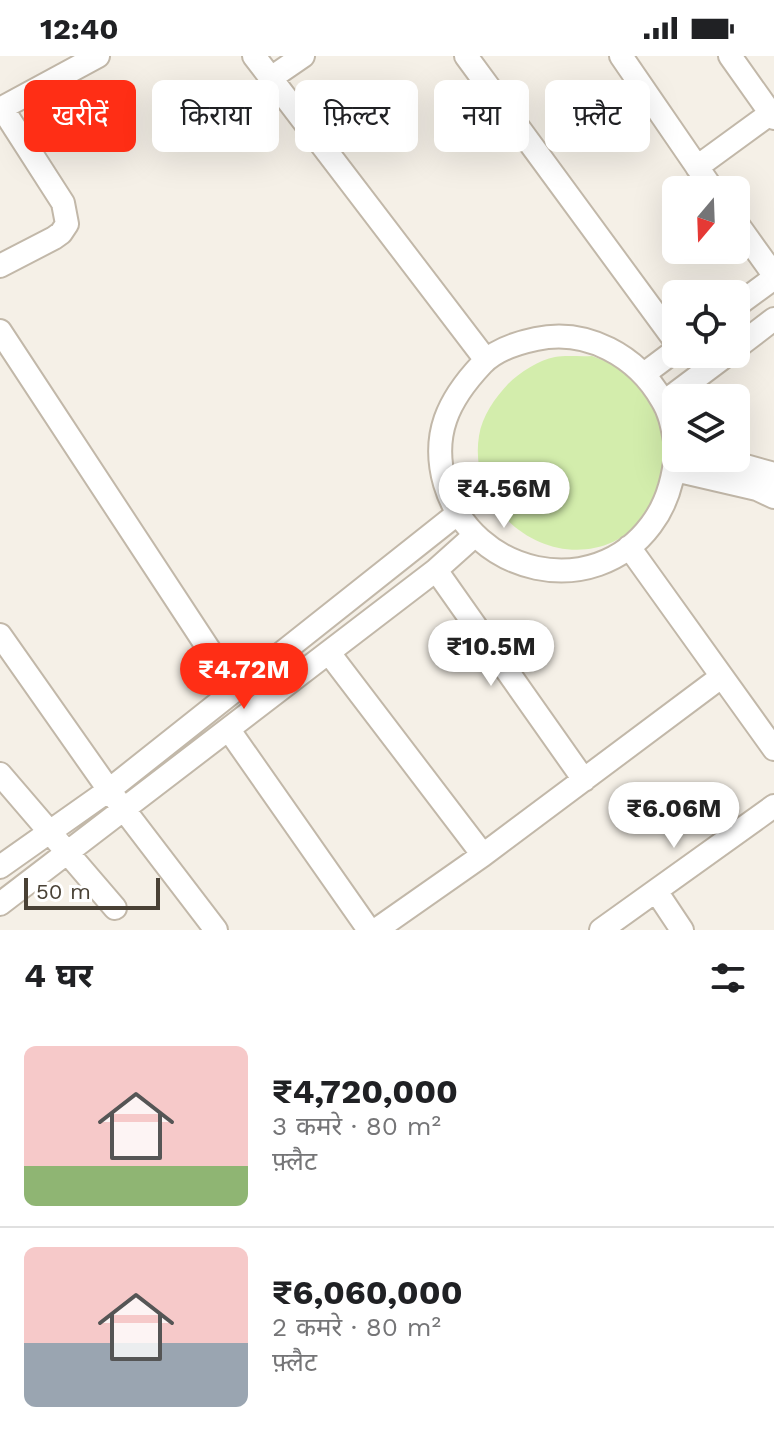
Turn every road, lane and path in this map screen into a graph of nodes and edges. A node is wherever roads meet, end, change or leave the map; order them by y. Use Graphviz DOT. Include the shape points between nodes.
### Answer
graph roads {
  1 [pos="98,56"];
  2 [pos="254,56"];
  3 [pos="303,56"];
  4 [pos="466,56"];
  5 [pos="621,56"];
  6 [pos="730,56"];
  7 [pos="271,78"];
  8 [pos="1,109"];
  9 [pos="772,115"];
  10 [pos="697,167"];
  11 [pos="703,176"];
  12 [pos="750,242"];
  13 [pos="0,266"];
  14 [pos="774,277"];
  15 [pos="750,295"];
  16 [pos="774,319"];
  17 [pos="662,323"];
  18 [pos="0,331"];
  19 [pos="750,337"];
  20 [pos="486,360"];
  21 [pos="662,360"];
  22 [pos="709,368"];
  23 [pos="644,374"];
  24 [pos="688,384"];
  25 [pos="662,399"];
  26 [pos="750,467"];
  27 [pos="672,472"];
  28 [pos="715,472"];
  29 [pos="774,474"];
  30 [pos="774,497"];
  31 [pos="457,514"];
  32 [pos="474,536"];
  33 [pos="629,547"];
  34 [pos="436,570"];
  35 [pos="0,635"];
  36 [pos="329,653"];
  37 [pos="721,677"];
  38 [pos="235,689"];
  39 [pos="229,730"];
  40 [pos="774,749"];
  41 [pos="0,774"];
  42 [pos="584,780"];
  43 [pos="109,790"];
  44 [pos="774,806"];
  45 [pos="124,810"];
  46 [pos="48,832"];
  47 [pos="69,852"];
  48 [pos="483,855"];
  49 [pos="0,867"];
  50 [pos="656,891"];
  51 [pos="0,904"];
  52 [pos="115,908"];
  53 [pos="216,930"];
  54 [pos="369,930"];
  55 [pos="376,930"];
  56 [pos="601,930"];
  57 [pos="682,930"];
  1 -- 8 [label="street"];
  2 -- 7 [label="street"];
  3 -- 7 [label="street"];
  4 -- 17 [label="street"];
  5 -- 10 [label="street"];
  6 -- 9 [label="street"];
  7 -- 20 [label="street"];
  8 -- 13 [label="street" via="63,203 67,224 54,238"];
  9 -- 10 [label="street"];
  10 -- 11 [label="street"];
  12 -- 14 [label="street"];
  14 -- 15 [label="street"];
  16 -- 19 [label="street"];
  18 -- 38 [label="street"];
  20 -- 23 [label="street" via="516,343 550,336 585,339 617,352"];
  20 -- 31 [label="street" via="458,389 443,426 440,466"];
  21 -- 23 [label="street"];
  22 -- 24 [label="street"];
  23 -- 25 [label="street"];
  26 -- 29 [label="street"];
  27 -- 33 [label="street" via="666,499 651,526"];
  28 -- 30 [label="street"];
  31 -- 32 [label="street"];
  31 -- 38 [label="street"];
  32 -- 33 [label="street" via="501,556 533,568 566,571 599,564"];
  32 -- 34 [label="street"];
  33 -- 37 [label="street"];
  34 -- 36 [label="street"];
  34 -- 42 [label="street"];
  35 -- 43 [label="street"];
  36 -- 39 [label="street"];
  36 -- 48 [label="street"];
  37 -- 40 [label="street"];
  37 -- 42 [label="street"];
  38 -- 43 [label="street"];
  39 -- 45 [label="street"];
  39 -- 54 [label="street"];
  41 -- 46 [label="street"];
  42 -- 48 [label="street"];
  43 -- 45 [label="street"];
  43 -- 46 [label="street"];
  44 -- 50 [label="street"];
  45 -- 47 [label="street"];
  45 -- 53 [label="street"];
  46 -- 47 [label="street"];
  46 -- 49 [label="street"];
  47 -- 51 [label="street"];
  47 -- 52 [label="street"];
  48 -- 55 [label="street"];
  50 -- 56 [label="street"];
  50 -- 57 [label="street"];
}
